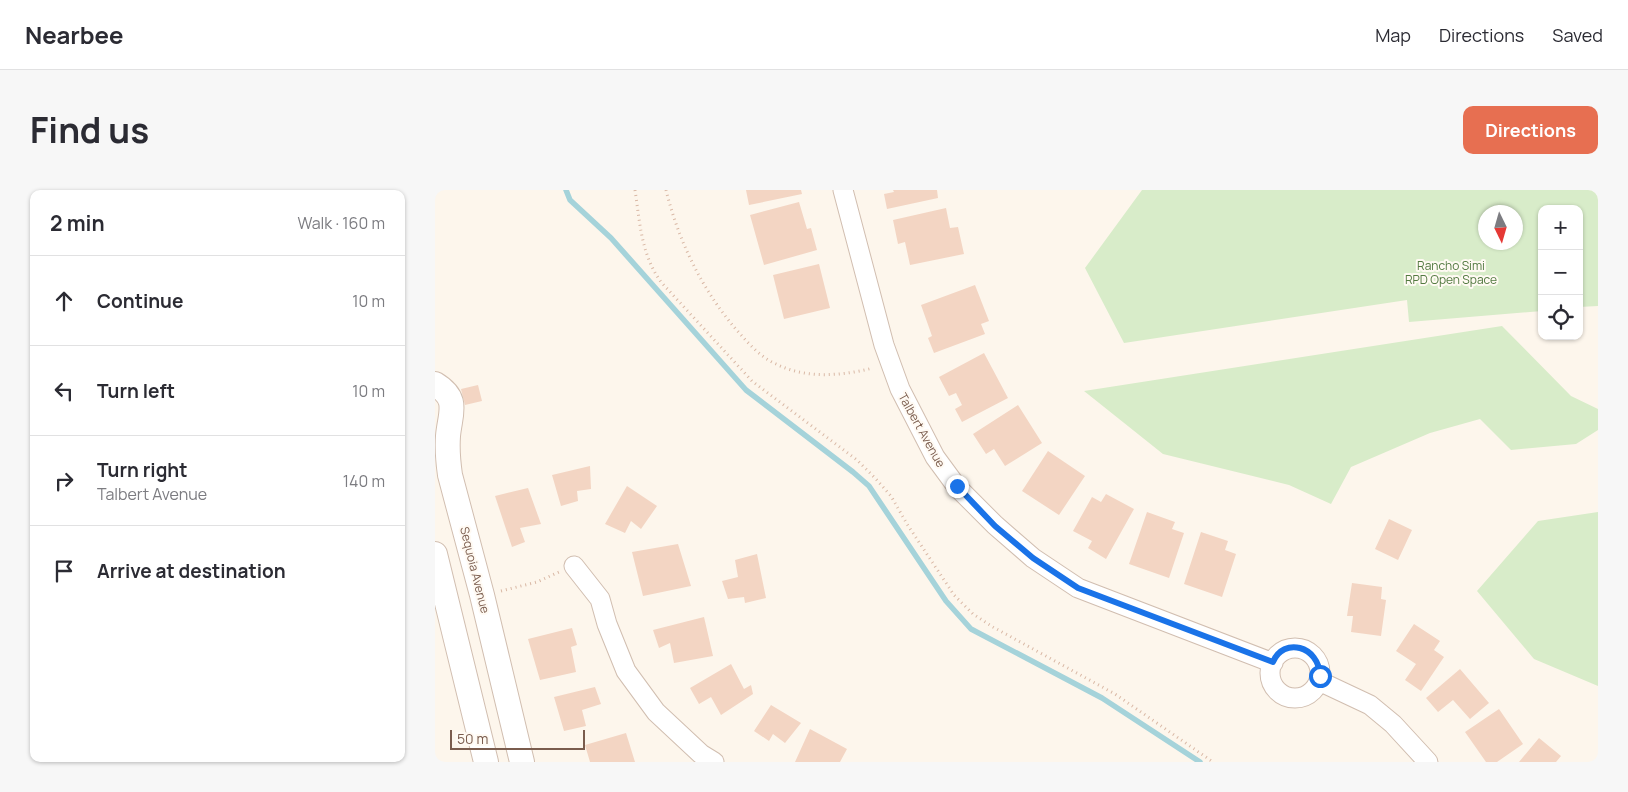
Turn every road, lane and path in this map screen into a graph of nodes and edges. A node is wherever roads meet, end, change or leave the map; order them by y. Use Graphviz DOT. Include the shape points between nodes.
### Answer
graph roads {
  1 [pos="635,190"];
  2 [pos="666,190"];
  3 [pos="843,190"];
  4 [pos="891,364"];
  5 [pos="435,384"];
  6 [pos="435,554"];
  7 [pos="573,566"];
  8 [pos="482,596"];
  9 [pos="1273,662"];
  10 [pos="1319,681"];
  11 [pos="486,762"];
  12 [pos="522,762"];
  13 [pos="714,762"];
  14 [pos="1213,762"];
  15 [pos="1428,762"];
  1 -- 14 [label="path" via="645,250 661,282 752,381 857,460 876,479 891,496 954,595 973,614 1115,694"];
  2 -- 4 [label="path" via="698,275 723,315 753,348 775,364 798,372 846,374"];
  3 -- 4 [label="street, Talbert Avenue"];
  4 -- 9 [label="street, Talbert Avenue" via="900,389 935,457 989,519 1033,558 1078,588"];
  5 -- 8 [label="street, Sequoia Avenue" via="450,398 453,412 447,456 450,475"];
  6 -- 11 [label="street"];
  7 -- 8 [label="path" via="537,582"];
  7 -- 13 [label="street" via="600,599 626,671 656,712"];
  8 -- 12 [label="street, Sequoia Avenue"];
  9 -- 10 [label="street" via="1280,652 1304,649 1317,660"];
  9 -- 10 [label="street" via="1272,682 1276,689 1290,698 1306,696"];
  10 -- 15 [label="street" via="1370,705 1393,724"];
}
